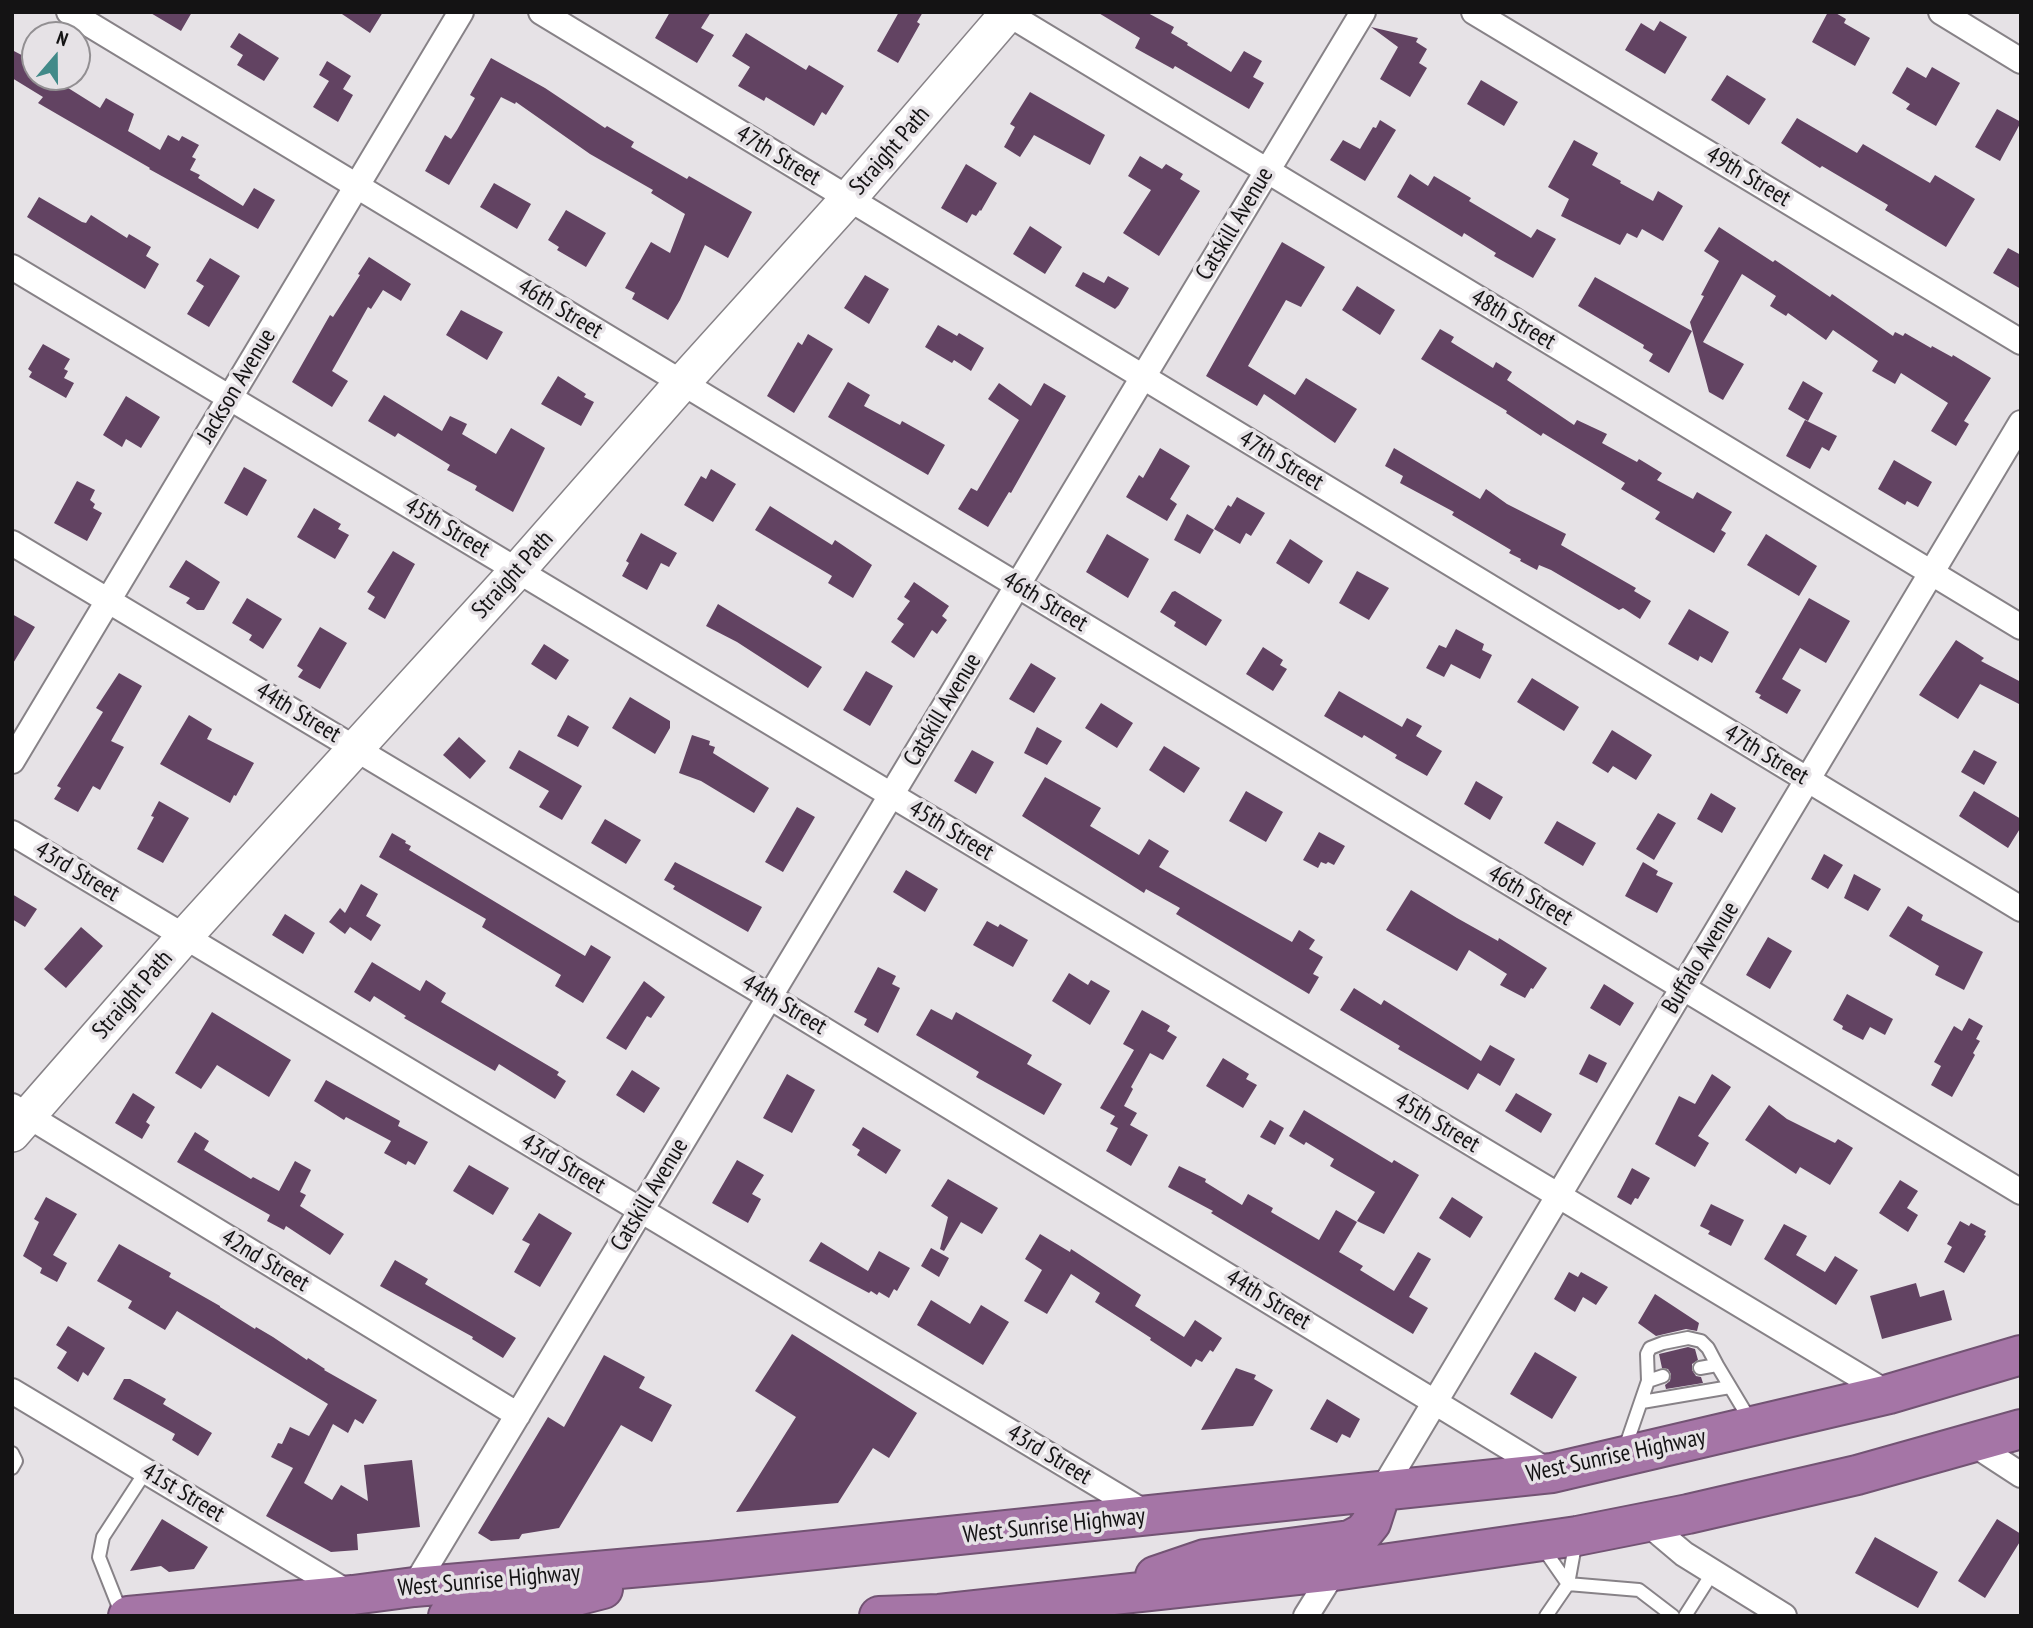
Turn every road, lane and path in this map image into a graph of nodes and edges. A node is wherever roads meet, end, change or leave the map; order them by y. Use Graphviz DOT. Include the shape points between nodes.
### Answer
graph roads {
  1 [pos="69,12"];
  2 [pos="461,12"];
  3 [pos="541,12"];
  4 [pos="1363,12"];
  5 [pos="1474,12"];
  6 [pos="1941,12"];
  7 [pos="1008,13"];
  8 [pos="2021,61"];
  9 [pos="1267,171"];
  10 [pos="357,186"];
  11 [pos="849,198"];
  12 [pos="12,267"];
  13 [pos="2021,342"];
  14 [pos="1143,377"];
  15 [pos="682,383"];
  16 [pos="230,398"];
  17 [pos="2021,423"];
  18 [pos="12,542"];
  19 [pos="517,570"];
  20 [pos="1931,573"];
  21 [pos="1017,586"];
  22 [pos="109,600"];
  23 [pos="2021,628"];
  24 [pos="357,748"];
  25 [pos="12,761"];
  26 [pos="1807,780"];
  27 [pos="891,795"];
  28 [pos="12,833"];
  29 [pos="2021,909"];
  30 [pos="184,936"];
  31 [pos="1683,988"];
  32 [pos="770,996"];
  33 [pos="17,1119"];
  34 [pos="2021,1192"];
  35 [pos="1558,1196"];
  36 [pos="641,1210"];
  37 [pos="2021,1336"];
  38 [pos="2021,1355"];
  39 [pos="1717,1364"];
  40 [pos="1699,1368"];
  41 [pos="1969,1370"];
  42 [pos="1663,1376"];
  43 [pos="1648,1381"];
  44 [pos="1730,1387"];
  45 [pos="12,1391"];
  46 [pos="1889,1394"];
  47 [pos="1435,1401"];
  48 [pos="1642,1402"];
  49 [pos="518,1415"];
  50 [pos="1754,1427"];
  51 [pos="2021,1429"];
  52 [pos="1972,1443"];
  53 [pos="1621,1457"];
  54 [pos="146,1471"];
  55 [pos="1552,1474"];
  56 [pos="2021,1475"];
  57 [pos="1381,1492"];
  58 [pos="1150,1516"];
  59 [pos="1646,1522"];
  60 [pos="1577,1536"];
  61 [pos="1538,1542"];
  62 [pos="710,1561"];
  63 [pos="1334,1571"];
  64 [pos="1713,1572"];
  65 [pos="1568,1584"];
  66 [pos="414,1587"];
  67 [pos="353,1595"];
  68 [pos="1087,1599"];
  69 [pos="939,1615"];
  70 [pos="122,1616"];
  71 [pos="128,1616"];
  72 [pos="448,1616"];
  73 [pos="879,1616"];
  74 [pos="1306,1616"];
  75 [pos="1546,1616"];
  76 [pos="1673,1616"];
  77 [pos="1685,1616"];
  78 [pos="1784,1616"];
  1 -- 10 [label="street, 46th Street"];
  2 -- 10 [label="street, Jackson Avenue"];
  3 -- 11 [label="street, 47th Street"];
  4 -- 9 [label="street, Catskill Avenue"];
  5 -- 13 [label="street, 49th Street"];
  6 -- 8 [label="street"];
  7 -- 9 [label="street, 48th Street"];
  7 -- 11 [label="main road, Straight Path"];
  9 -- 14 [label="street, Catskill Avenue"];
  9 -- 20 [label="street, 48th Street"];
  10 -- 15 [label="street, 46th Street"];
  10 -- 16 [label="street, Jackson Avenue"];
  11 -- 14 [label="street, 47th Street"];
  11 -- 15 [label="main road, Straight Path"];
  12 -- 16 [label="street, 45th Street"];
  14 -- 21 [label="street, Catskill Avenue"];
  14 -- 26 [label="street, 47th Street"];
  15 -- 19 [label="main road, Straight Path"];
  15 -- 21 [label="street, 46th Street"];
  16 -- 19 [label="street, 45th Street"];
  16 -- 22 [label="street, Jackson Avenue"];
  17 -- 20 [label="street, Buffalo Avenue"];
  18 -- 22 [label="street, 44th Street"];
  19 -- 24 [label="main road, Straight Path"];
  19 -- 27 [label="street, 45th Street"];
  20 -- 23 [label="street, 48th Street"];
  20 -- 26 [label="street, Buffalo Avenue"];
  21 -- 27 [label="street, Catskill Avenue"];
  21 -- 31 [label="street, 46th Street"];
  22 -- 24 [label="street, 44th Street"];
  22 -- 25 [label="street, Jackson Avenue"];
  24 -- 30 [label="main road, Straight Path"];
  24 -- 32 [label="street, 44th Street"];
  26 -- 29 [label="street, 47th Street"];
  26 -- 31 [label="street, Buffalo Avenue"];
  27 -- 32 [label="street, Catskill Avenue"];
  27 -- 35 [label="street, 45th Street"];
  28 -- 30 [label="street, 43rd Street"];
  30 -- 33 [label="main road, Straight Path"];
  30 -- 36 [label="street, 43rd Street"];
  31 -- 34 [label="street, 46th Street"];
  31 -- 35 [label="street, Buffalo Avenue"];
  32 -- 36 [label="street, Catskill Avenue"];
  32 -- 47 [label="street, 44th Street"];
  33 -- 49 [label="street, 42nd Street"];
  35 -- 46 [label="street, 45th Street"];
  35 -- 47 [label="street, Buffalo Avenue"];
  36 -- 49 [label="street, Catskill Avenue"];
  36 -- 58 [label="street, 43rd Street"];
  37 -- 41 [label="highway"];
  38 -- 41 [label="highway, West Sunrise Highway"];
  39 -- 40 [label="lane"];
  39 -- 43 [label="lane" via="1701,1341 1688,1338 1663,1343 1647,1354"];
  39 -- 44 [label="lane"];
  41 -- 46 [label="highway, West Sunrise Highway"];
  42 -- 43 [label="lane"];
  43 -- 48 [label="lane"];
  44 -- 48 [label="lane"];
  44 -- 50 [label="lane"];
  45 -- 54 [label="street, 41st Street"];
  46 -- 50 [label="highway, West Sunrise Highway"];
  47 -- 55 [label="street, 44th Street"];
  47 -- 57 [label="street, Buffalo Avenue"];
  48 -- 53 [label="lane"];
  49 -- 66 [label="street, Catskill Avenue"];
  50 -- 53 [label="highway, West Sunrise Highway"];
  51 -- 52 [label="highway"];
  52 -- 56 [label="street"];
  52 -- 59 [label="highway" via="1857,1475"];
  53 -- 55 [label="highway, West Sunrise Highway"];
  54 -- 67 [label="street, 41st Street"];
  54 -- 70 [label="lane" via="103,1537 99,1557"];
  55 -- 57 [label="highway, West Sunrise Highway"];
  57 -- 58 [label="highway, West Sunrise Highway"];
  57 -- 68 [label="highway" via="1371,1523 1350,1540 1205,1559"];
  58 -- 62 [label="highway, West Sunrise Highway"];
  59 -- 60 [label="highway"];
  59 -- 64 [label="street"];
  60 -- 61 [label="highway"];
  60 -- 65 [label="lane"];
  61 -- 63 [label="highway"];
  61 -- 65 [label="lane"];
  62 -- 66 [label="highway, West Sunrise Highway"];
  62 -- 72 [label="highway" via="529,1608"];
  63 -- 68 [label="highway"];
  63 -- 74 [label="street"];
  64 -- 77 [label="lane"];
  64 -- 78 [label="street"];
  65 -- 75 [label="lane"];
  65 -- 76 [label="lane" via="1639,1590"];
  66 -- 67 [label="highway, West Sunrise Highway"];
  67 -- 71 [label="highway, West Sunrise Highway"];
  68 -- 69 [label="highway"];
  69 -- 73 [label="highway"];
}
